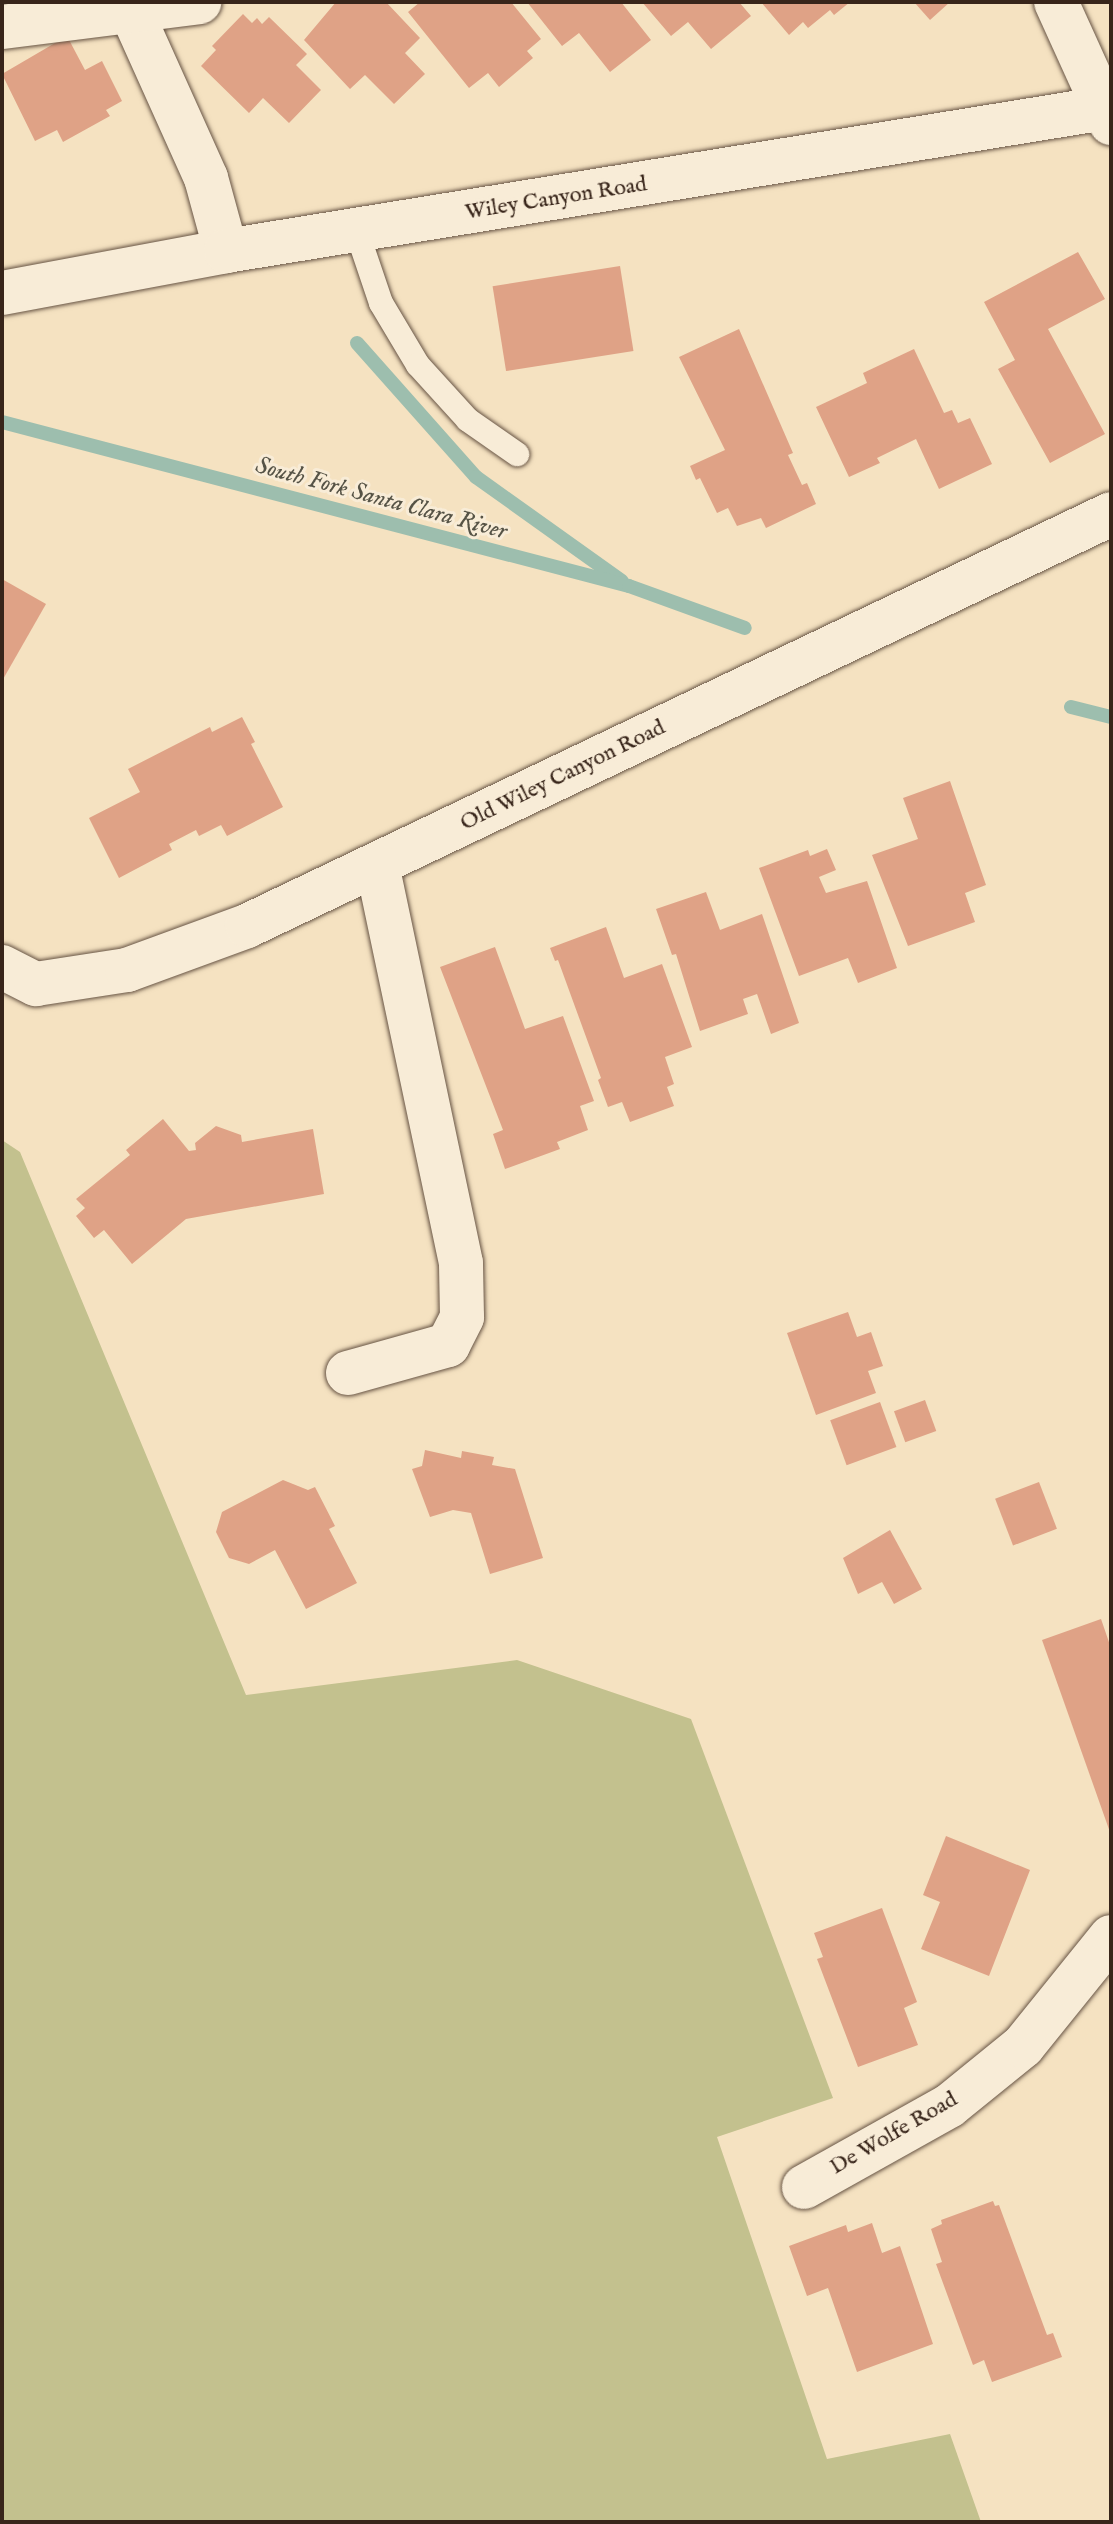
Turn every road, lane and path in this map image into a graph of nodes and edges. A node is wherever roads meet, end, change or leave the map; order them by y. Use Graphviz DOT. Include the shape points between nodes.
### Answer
graph roads {
  1 [pos="1056,2"];
  2 [pos="193,3"];
  3 [pos="131,11"];
  4 [pos="2,27"];
  5 [pos="1109,112"];
  6 [pos="357,232"];
  7 [pos="226,251"];
  8 [pos="2,293"];
  9 [pos="517,454"];
  10 [pos="1111,514"];
  11 [pos="377,865"];
  12 [pos="2,967"];
  13 [pos="348,1373"];
  14 [pos="1111,1937"];
  15 [pos="804,2187"];
  1 -- 5 [label="street"];
  2 -- 3 [label="street"];
  3 -- 4 [label="street"];
  3 -- 7 [label="street" via="206,178"];
  5 -- 6 [label="street, Wiley Canyon Road"];
  6 -- 7 [label="street, Wiley Canyon Road"];
  6 -- 9 [label="lane" via="381,303 418,365 468,420"];
  7 -- 8 [label="street, Wiley Canyon Road"];
  10 -- 11 [label="street, Old Wiley Canyon Road"];
  11 -- 12 [label="street, Old Wiley Canyon Road" via="247,926 127,970 36,984"];
  11 -- 13 [label="street" via="461,1263 462,1317 448,1345"];
  14 -- 15 [label="street, De Wolfe Road" via="1023,2046 949,2106"];
}
